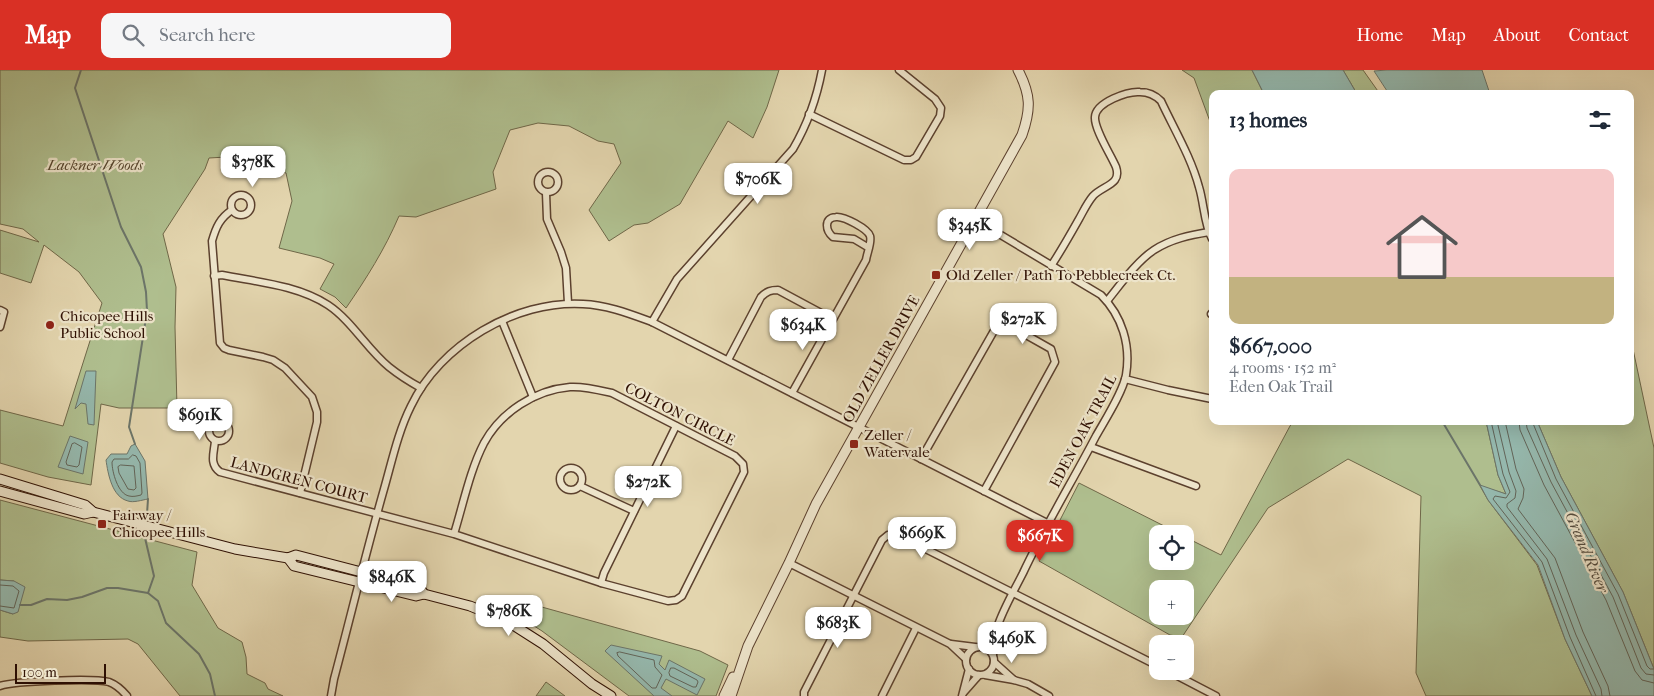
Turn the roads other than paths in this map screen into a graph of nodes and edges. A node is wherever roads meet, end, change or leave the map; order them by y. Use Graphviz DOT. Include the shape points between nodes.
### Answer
graph roads {
  1 [pos="822,70"];
  2 [pos="900,70"];
  3 [pos="1018,70"];
  4 [pos="809,114"];
  5 [pos="546,193"];
  6 [pos="232,210"];
  7 [pos="974,219"];
  8 [pos="1209,232"];
  9 [pos="868,248"];
  10 [pos="1052,266"];
  11 [pos="214,276"];
  12 [pos="1107,302"];
  13 [pos="568,304"];
  14 [pos="0,310"];
  15 [pos="832,319"];
  16 [pos="502,321"];
  17 [pos="652,322"];
  18 [pos="0,326"];
  19 [pos="728,360"];
  20 [pos="1125,379"];
  21 [pos="421,388"];
  22 [pos="792,393"];
  23 [pos="533,397"];
  24 [pos="1209,398"];
  25 [pos="676,426"];
  26 [pos="858,427"];
  27 [pos="215,441"];
  28 [pos="1091,446"];
  29 [pos="922,460"];
  30 [pos="0,479"];
  31 [pos="580,486"];
  32 [pos="1196,486"];
  33 [pos="0,491"];
  34 [pos="984,491"];
  35 [pos="300,494"];
  36 [pos="634,511"];
  37 [pos="93,512"];
  38 [pos="377,513"];
  39 [pos="1047,523"];
  40 [pos="454,534"];
  41 [pos="789,564"];
  42 [pos="361,578"];
  43 [pos="601,583"];
  44 [pos="1013,592"];
  45 [pos="853,596"];
  46 [pos="916,628"];
  47 [pos="997,629"];
  48 [pos="950,644"];
  49 [pos="978,647"];
  50 [pos="993,654"];
  51 [pos="966,659"];
  52 [pos="1149,661"];
  53 [pos="742,662"];
  54 [pos="994,662"];
  55 [pos="969,670"];
  56 [pos="981,675"];
  57 [pos="1014,680"];
  58 [pos="1184,680"];
  59 [pos="592,684"];
  60 [pos="0,686"];
  61 [pos="963,694"];
  62 [pos="1212,695"];
  63 [pos="127,696"];
  64 [pos="331,696"];
  65 [pos="599,696"];
  66 [pos="612,696"];
  67 [pos="724,696"];
  68 [pos="731,696"];
  69 [pos="804,696"];
  70 [pos="882,696"];
  71 [pos="1048,696"];
  1 -- 4 [label="street"];
  2 -- 4 [label="street" via="935,99 941,108 940,116 911,160 904,160"];
  3 -- 7 [label="main road, OLD ZELLER DRIVE" via="1027,90 1028,116 1022,135"];
  4 -- 17 [label="street" via="793,149 677,279"];
  5 -- 13 [label="street" via="547,218 566,268"];
  6 -- 11 [label="street" via="223,216 212,241"];
  7 -- 10 [label="street, EDEN OAK TRAIL"];
  7 -- 26 [label="main road, OLD ZELLER DRIVE"];
  8 -- 10 [label="street" via="1199,186 1161,101 1149,94 1132,93 1110,100 1095,115 1097,128 1118,178 1091,199"];
  8 -- 12 [label="street" via="1177,238 1153,250"];
  9 -- 9 [label="street" via="871,238 860,226 842,217 828,221 827,230 833,237 854,239"];
  9 -- 15 [label="street" via="866,260"];
  10 -- 12 [label="street, EDEN OAK TRAIL"];
  11 -- 21 [label="street" via="222,275 314,296 344,319 389,367"];
  11 -- 35 [label="street" via="220,343 224,348 280,364 312,397 316,407 317,422"];
  12 -- 20 [label="street, EDEN OAK TRAIL" via="1121,324 1125,338"];
  13 -- 16 [label="street" via="534,309"];
  13 -- 17 [label="street" via="602,306"];
  14 -- 18 [label="street" via="4,312"];
  15 -- 19 [label="street" via="778,290 766,292"];
  15 -- 22 [label="street"];
  16 -- 21 [label="street" via="464,342 440,363"];
  16 -- 23 [label="street"];
  17 -- 19 [label="street"];
  19 -- 22 [label="street"];
  20 -- 24 [label="street"];
  20 -- 28 [label="street, EDEN OAK TRAIL"];
  21 -- 38 [label="street" via="400,432"];
  22 -- 26 [label="street"];
  23 -- 25 [label="street, COLTON CIRCLE" via="572,387 594,389 612,393"];
  23 -- 40 [label="street, COLTON CIRCLE" via="506,415 484,444"];
  25 -- 36 [label="street"];
  25 -- 43 [label="street, COLTON CIRCLE" via="735,456 743,464 744,472 682,596 668,601"];
  26 -- 29 [label="street"];
  26 -- 41 [label="main road, OLD ZELLER DRIVE" via="816,504"];
  27 -- 35 [label="street, LANDGREN COURT" via="213,464 220,472"];
  28 -- 32 [label="street"];
  28 -- 39 [label="street, EDEN OAK TRAIL"];
  29 -- 34 [label="street"];
  29 -- 34 [label="street" via="995,329 1005,324 1012,326 1051,349 1055,362"];
  30 -- 37 [label="main road" via="85,505"];
  31 -- 36 [label="street"];
  33 -- 37 [label="main road" via="84,514"];
  34 -- 39 [label="street"];
  35 -- 38 [label="street, LANDGREN COURT"];
  36 -- 43 [label="street"];
  37 -- 42 [label="main road" via="202,541 288,558 294,566"];
  38 -- 40 [label="street, COLTON CIRCLE"];
  38 -- 42 [label="street"];
  39 -- 44 [label="street, EDEN OAK TRAIL"];
  40 -- 43 [label="street, COLTON CIRCLE"];
  41 -- 45 [label="street"];
  41 -- 53 [label="main road, OLD ZELLER DRIVE"];
  42 -- 59 [label="main road" via="416,596 424,594 470,606 507,621 543,644"];
  42 -- 64 [label="street"];
  44 -- 45 [label="street" via="896,534 882,540"];
  44 -- 47 [label="street, EDEN OAK TRAIL"];
  44 -- 52 [label="street"];
  45 -- 46 [label="street"];
  45 -- 69 [label="street"];
  46 -- 48 [label="street"];
  46 -- 70 [label="street"];
  47 -- 49 [label="street, EDEN OAK TRAIL"];
  47 -- 50 [label="street, EDEN OAK TRAIL"];
  48 -- 49 [label="street"];
  48 -- 51 [label="street"];
  49 -- 50 [label="street"];
  49 -- 51 [label="street" via="969,652"];
  50 -- 54 [label="street"];
  51 -- 55 [label="street"];
  53 -- 67 [label="main road, OLD ZELLER DRIVE"];
  53 -- 68 [label="main road, OLD ZELLER DRIVE"];
  54 -- 56 [label="street" via="991,670"];
  54 -- 57 [label="street"];
  55 -- 56 [label="street"];
  55 -- 61 [label="street"];
  56 -- 57 [label="street"];
  56 -- 61 [label="street"];
  57 -- 71 [label="street"];
  58 -- 62 [label="street"];
  59 -- 65 [label="main road"];
  59 -- 66 [label="main road"];
  60 -- 63 [label="street" via="14,682 100,681 118,686"];
}
